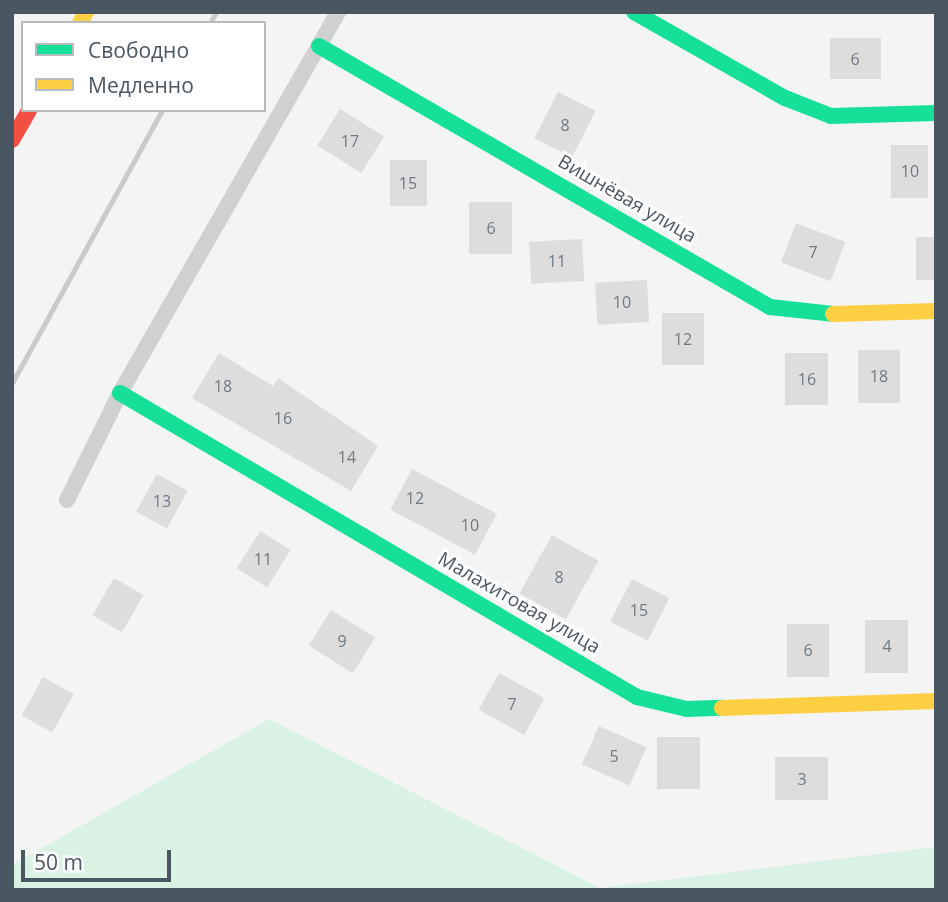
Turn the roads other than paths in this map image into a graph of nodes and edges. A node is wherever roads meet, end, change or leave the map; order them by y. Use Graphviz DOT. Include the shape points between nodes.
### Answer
graph roads {
  1 [pos="338,12"];
  2 [pos="634,12"];
  3 [pos="319,46"];
  4 [pos="28,112"];
  5 [pos="936,113"];
  6 [pos="12,140"];
  7 [pos="936,311"];
  8 [pos="120,393"];
  9 [pos="67,500"];
  10 [pos="936,701"];
  1 -- 3 [label="street"];
  2 -- 5 [label="street" via="785,98 831,116"];
  3 -- 7 [label="street, Вишнёвая улица" via="771,307 816,314"];
  3 -- 8 [label="street"];
  4 -- 6 [label="street"];
  8 -- 9 [label="street"];
  8 -- 10 [label="street, Малахитовая улица" via="637,697 687,709"];
}
